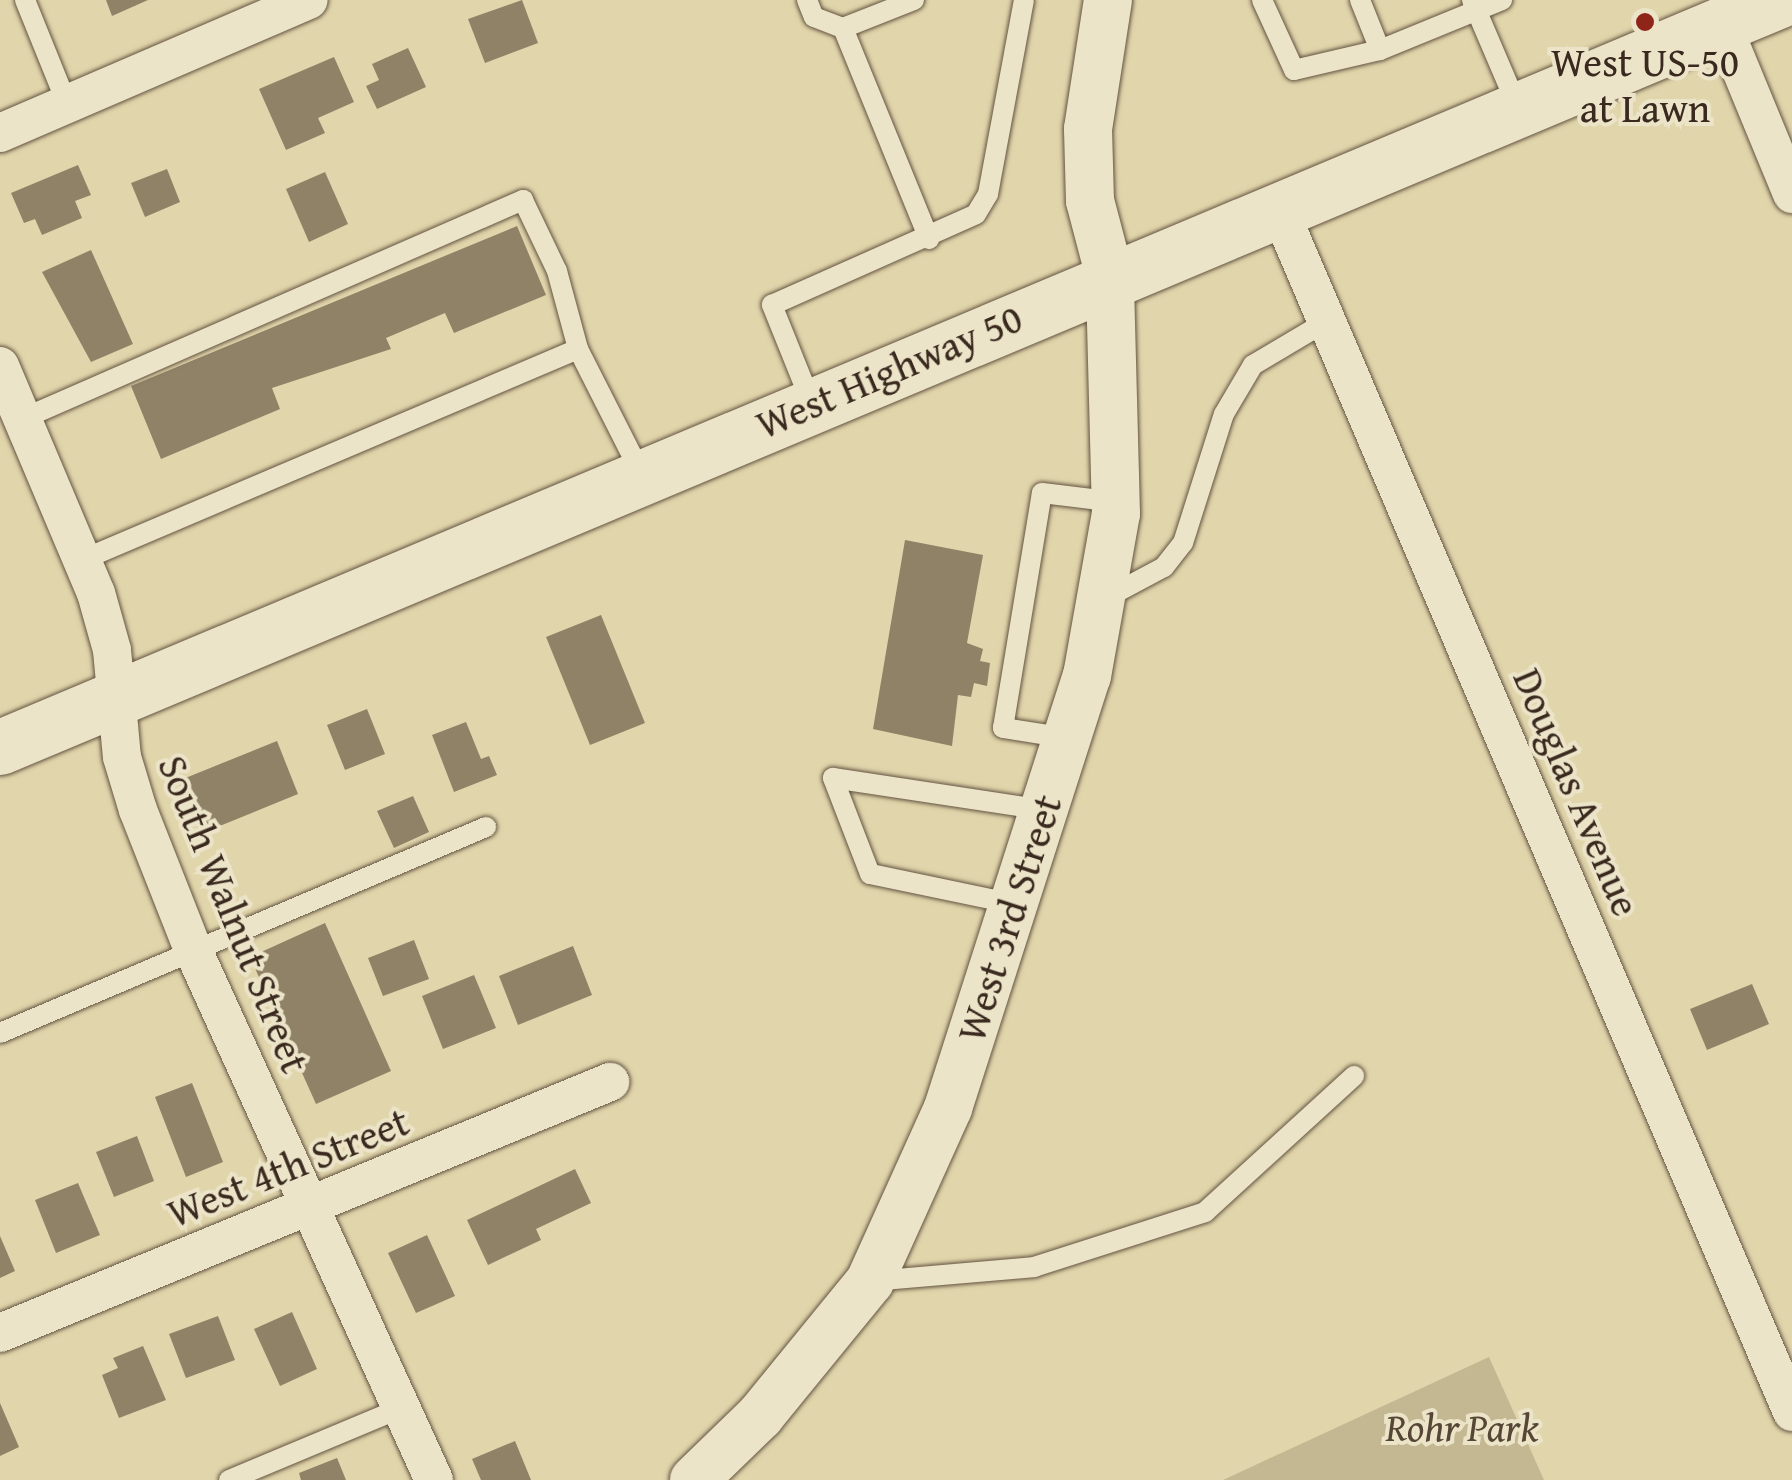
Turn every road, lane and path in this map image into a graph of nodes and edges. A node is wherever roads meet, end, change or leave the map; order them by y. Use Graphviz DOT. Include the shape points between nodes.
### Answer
graph roads {
  1 [pos="25,0"];
  2 [pos="309,0"];
  3 [pos="807,0"];
  4 [pos="914,0"];
  5 [pos="1024,0"];
  6 [pos="1108,0"];
  7 [pos="1262,0"];
  8 [pos="1360,0"];
  9 [pos="1502,0"];
  10 [pos="1780,0"];
  11 [pos="1474,4"];
  12 [pos="1722,24"];
  13 [pos="844,28"];
  14 [pos="1380,50"];
  15 [pos="67,104"];
  16 [pos="1518,108"];
  17 [pos="0,132"];
  18 [pos="1792,194"];
  19 [pos="1278,206"];
  20 [pos="929,238"];
  21 [pos="1110,277"];
  22 [pos="1328,321"];
  23 [pos="578,349"];
  24 [pos="0,366"];
  25 [pos="812,404"];
  26 [pos="22,419"];
  27 [pos="643,476"];
  28 [pos="1116,502"];
  29 [pos="82,560"];
  30 [pos="1104,600"];
  31 [pos="117,698"];
  32 [pos="1067,738"];
  33 [pos="0,747"];
  34 [pos="1044,810"];
  35 [pos="486,827"];
  36 [pos="1014,904"];
  37 [pos="194,952"];
  38 [pos="0,1033"];
  39 [pos="1354,1076"];
  40 [pos="610,1082"];
  41 [pos="309,1208"];
  42 [pos="870,1281"];
  43 [pos="0,1333"];
  44 [pos="401,1408"];
  45 [pos="1792,1412"];
  46 [pos="229,1480"];
  47 [pos="434,1480"];
  48 [pos="694,1480"];
  1 -- 15 [label="lane"];
  2 -- 15 [label="street"];
  3 -- 13 [label="lane" via="814,17"];
  4 -- 13 [label="lane"];
  5 -- 20 [label="lane" via="988,194 962,224"];
  6 -- 21 [label="street, West 3rd Street" via="1088,128 1090,201"];
  7 -- 14 [label="lane" via="1294,70"];
  8 -- 14 [label="lane"];
  9 -- 11 [label="lane"];
  10 -- 12 [label="main road, West Highway 50"];
  11 -- 14 [label="lane"];
  11 -- 16 [label="lane"];
  12 -- 16 [label="main road, West Highway 50"];
  12 -- 18 [label="street"];
  13 -- 20 [label="lane"];
  15 -- 17 [label="street"];
  16 -- 19 [label="main road, West Highway 50"];
  19 -- 21 [label="main road, West Highway 50"];
  19 -- 22 [label="street, Douglas Avenue"];
  20 -- 25 [label="lane" via="772,305"];
  21 -- 25 [label="main road, West Highway 50"];
  21 -- 28 [label="street, West 3rd Street"];
  22 -- 30 [label="lane" via="1254,365 1224,414 1183,543 1164,567"];
  22 -- 45 [label="street, Douglas Avenue"];
  23 -- 26 [label="lane" via="557,271 523,200"];
  23 -- 27 [label="lane"];
  23 -- 29 [label="lane"];
  24 -- 26 [label="street, South Walnut Street"];
  25 -- 27 [label="main road, West Highway 50"];
  26 -- 29 [label="street, South Walnut Street"];
  27 -- 31 [label="main road, West Highway 50"];
  28 -- 30 [label="street, West 3rd Street"];
  28 -- 32 [label="lane" via="1042,493 1003,728"];
  29 -- 31 [label="street, South Walnut Street" via="112,650"];
  30 -- 32 [label="street, West 3rd Street"];
  31 -- 33 [label="main road, West Highway 50"];
  31 -- 37 [label="street, South Walnut Street" via="122,757"];
  32 -- 34 [label="street, West 3rd Street"];
  34 -- 36 [label="street, West 3rd Street"];
  34 -- 36 [label="lane" via="833,778 870,874"];
  35 -- 37 [label="lane"];
  36 -- 42 [label="street, West 3rd Street" via="948,1108"];
  37 -- 38 [label="lane"];
  37 -- 41 [label="street, South Walnut Street"];
  39 -- 42 [label="lane" via="1205,1212 1034,1267"];
  40 -- 41 [label="street, West 4th Street"];
  41 -- 43 [label="street, West 4th Street"];
  41 -- 44 [label="street, South Walnut Street"];
  42 -- 48 [label="street, West 3rd Street" via="760,1416"];
  44 -- 46 [label="lane"];
  44 -- 47 [label="street, South Walnut Street"];
}
